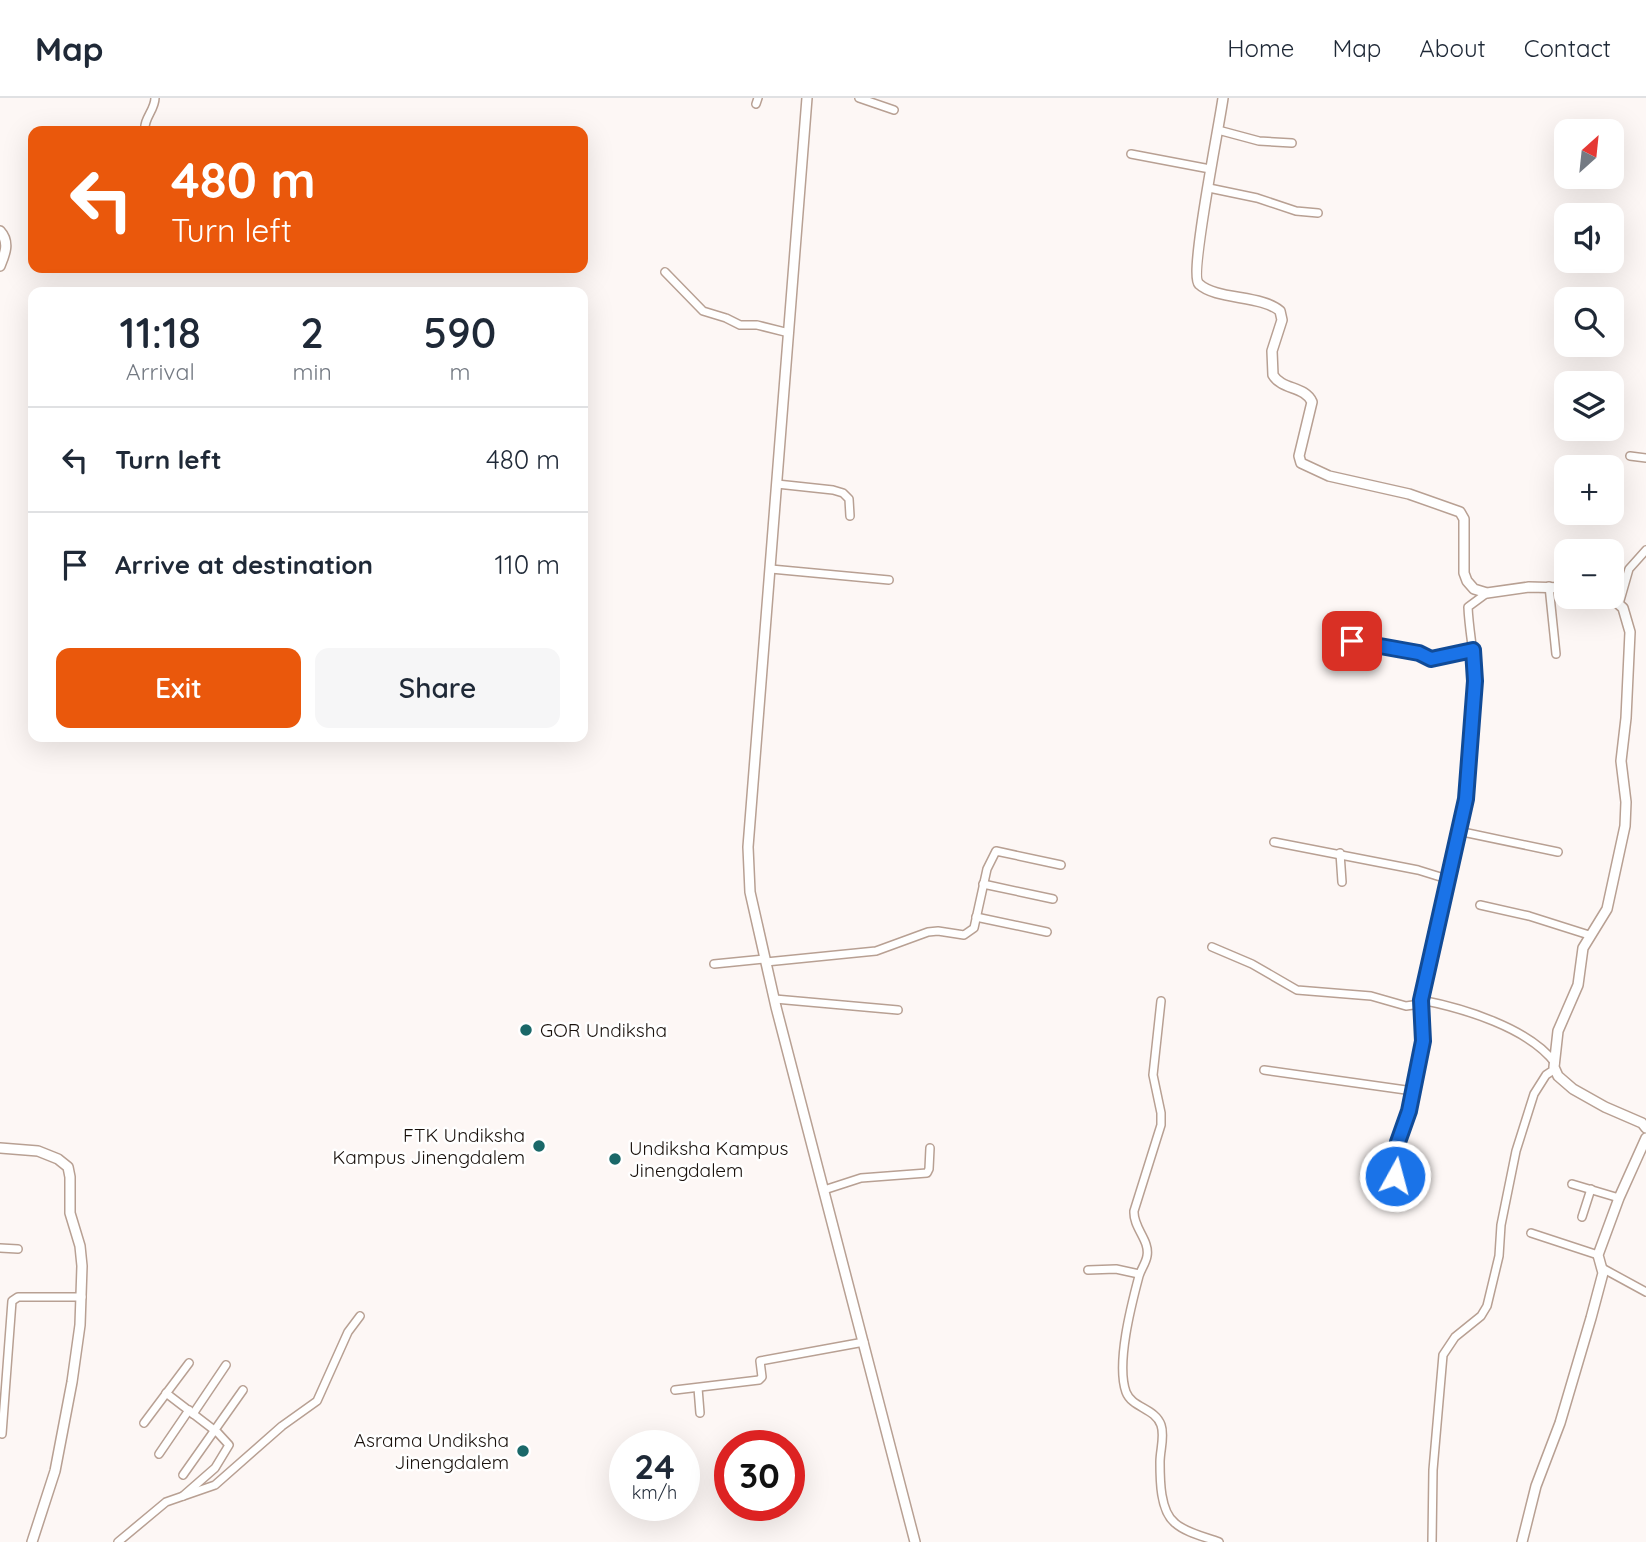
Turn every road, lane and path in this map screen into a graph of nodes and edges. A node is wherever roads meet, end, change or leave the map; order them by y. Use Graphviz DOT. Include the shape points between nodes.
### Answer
graph roads {
  1 [pos="155,98"];
  2 [pos="807,98"];
  3 [pos="859,98"];
  4 [pos="1223,98"];
  5 [pos="894,110"];
  6 [pos="145,126"];
  7 [pos="1218,130"];
  8 [pos="1292,143"];
  9 [pos="1131,154"];
  10 [pos="1210,169"];
  11 [pos="1209,188"];
  12 [pos="1318,213"];
  13 [pos="0,231"];
  14 [pos="0,264"];
  15 [pos="665,272"];
  16 [pos="789,333"];
  17 [pos="1630,456"];
  18 [pos="1646,458"];
  19 [pos="777,484"];
  20 [pos="850,516"];
  21 [pos="1646,550"];
  22 [pos="771,569"];
  23 [pos="889,580"];
  24 [pos="1549,586"];
  25 [pos="1554,587"];
  26 [pos="1624,587"];
  27 [pos="1487,593"];
  28 [pos="1622,609"];
  29 [pos="1352,641"];
  30 [pos="1473,650"];
  31 [pos="1556,654"];
  32 [pos="1458,831"];
  33 [pos="1275,842"];
  34 [pos="1558,852"];
  35 [pos="1340,853"];
  36 [pos="1060,865"];
  37 [pos="1447,879"];
  38 [pos="1342,882"];
  39 [pos="983,884"];
  40 [pos="1053,899"];
  41 [pos="1480,905"];
  42 [pos="976,917"];
  43 [pos="1047,932"];
  44 [pos="1589,935"];
  45 [pos="1212,947"];
  46 [pos="766,960"];
  47 [pos="714,964"];
  48 [pos="775,999"];
  49 [pos="1421,1000"];
  50 [pos="1161,1001"];
  51 [pos="898,1010"];
  52 [pos="1555,1066"];
  53 [pos="1264,1070"];
  54 [pos="1413,1091"];
  55 [pos="1646,1128"];
  56 [pos="1646,1138"];
  57 [pos="0,1148"];
  58 [pos="930,1148"];
  59 [pos="1642,1160"];
  60 [pos="1572,1184"];
  61 [pos="1591,1189"];
  62 [pos="824,1190"];
  63 [pos="1619,1198"];
  64 [pos="1383,1200"];
  65 [pos="1582,1217"];
  66 [pos="1531,1233"];
  67 [pos="0,1248"];
  68 [pos="19,1249"];
  69 [pos="1598,1255"];
  70 [pos="1602,1268"];
  71 [pos="1088,1270"];
  72 [pos="1139,1274"];
  73 [pos="1646,1292"];
  74 [pos="82,1297"];
  75 [pos="359,1316"];
  76 [pos="864,1342"];
  77 [pos="189,1363"];
  78 [pos="226,1364"];
  79 [pos="698,1388"];
  80 [pos="243,1390"];
  81 [pos="675,1390"];
  82 [pos="166,1393"];
  83 [pos="191,1412"];
  84 [pos="700,1413"];
  85 [pos="144,1423"];
  86 [pos="214,1429"];
  87 [pos="2,1434"];
  88 [pos="159,1454"];
  89 [pos="183,1475"];
  90 [pos="183,1496"];
  91 [pos="32,1542"];
  92 [pos="118,1542"];
  93 [pos="915,1542"];
  94 [pos="1219,1542"];
  95 [pos="1432,1542"];
  96 [pos="1522,1542"];
  1 -- 6 [label="street"];
  2 -- 16 [label="street"];
  3 -- 5 [label="street"];
  4 -- 7 [label="street"];
  7 -- 8 [label="street" via="1259,141"];
  7 -- 10 [label="street"];
  9 -- 10 [label="street"];
  10 -- 11 [label="street"];
  11 -- 12 [label="street"];
  11 -- 27 [label="street" via="1195,278 1213,290 1280,311 1282,320 1272,351 1273,375 1282,385 1307,394 1312,402 1300,461 1329,476 1409,494 1460,512 1465,577 1471,587"];
  13 -- 14 [label="street" via="7,244"];
  15 -- 16 [label="street" via="703,312 739,325"];
  16 -- 19 [label="street"];
  17 -- 18 [label="street"];
  19 -- 20 [label="street" via="839,492 849,499"];
  19 -- 22 [label="street"];
  21 -- 26 [label="street" via="1628,573"];
  22 -- 23 [label="street"];
  22 -- 46 [label="street" via="748,872"];
  24 -- 25 [label="street"];
  24 -- 27 [label="street"];
  24 -- 31 [label="street"];
  27 -- 30 [label="street" via="1468,607"];
  28 -- 44 [label="street" via="1630,632 1621,761 1626,817 1609,903"];
  29 -- 30 [label="street" via="1431,659"];
  30 -- 32 [label="street" via="1471,752"];
  32 -- 34 [label="street"];
  32 -- 37 [label="street"];
  33 -- 35 [label="street"];
  35 -- 37 [label="street"];
  35 -- 38 [label="street"];
  36 -- 39 [label="street" via="996,850"];
  37 -- 49 [label="street"];
  39 -- 40 [label="street"];
  39 -- 42 [label="street"];
  41 -- 44 [label="street"];
  42 -- 43 [label="street"];
  42 -- 46 [label="street" via="974,928 964,935 928,932 876,951"];
  44 -- 52 [label="street" via="1578,985 1558,1031"];
  45 -- 49 [label="street" via="1297,990 1371,996 1406,1006"];
  46 -- 47 [label="street"];
  46 -- 48 [label="street"];
  48 -- 51 [label="street"];
  48 -- 62 [label="street"];
  49 -- 52 [label="street" via="1455,1007 1507,1028 1539,1046"];
  49 -- 54 [label="street" via="1423,1036"];
  50 -- 72 [label="street" via="1153,1075 1161,1125 1134,1211 1147,1251"];
  52 -- 55 [label="street" via="1573,1089"];
  52 -- 95 [label="street" via="1543,1078 1529,1107 1516,1152 1487,1306 1443,1355"];
  53 -- 54 [label="street"];
  54 -- 64 [label="street" via="1398,1142 1396,1172"];
  56 -- 59 [label="street"];
  57 -- 74 [label="street" via="38,1151 68,1167 70,1217 82,1259"];
  58 -- 62 [label="street" via="927,1173 860,1178"];
  59 -- 63 [label="street"];
  60 -- 61 [label="street"];
  61 -- 63 [label="street"];
  61 -- 65 [label="street"];
  62 -- 76 [label="street"];
  63 -- 69 [label="street"];
  66 -- 69 [label="street"];
  67 -- 68 [label="street"];
  69 -- 70 [label="street"];
  70 -- 73 [label="street"];
  70 -- 96 [label="street" via="1576,1372 1536,1486"];
  71 -- 72 [label="street"];
  72 -- 94 [label="street" via="1122,1348 1126,1390 1161,1426 1163,1495 1171,1519"];
  74 -- 87 [label="street" via="18,1297 12,1301"];
  74 -- 91 [label="street" via="58,1456"];
  75 -- 90 [label="street" via="317,1401 215,1485"];
  76 -- 79 [label="street" via="760,1361 760,1379"];
  76 -- 93 [label="street"];
  77 -- 82 [label="street"];
  78 -- 83 [label="street"];
  79 -- 81 [label="street"];
  79 -- 84 [label="street"];
  80 -- 86 [label="street"];
  82 -- 83 [label="street"];
  82 -- 85 [label="street"];
  83 -- 86 [label="street"];
  83 -- 88 [label="street"];
  86 -- 89 [label="street"];
  86 -- 90 [label="street" via="229,1449"];
  90 -- 92 [label="street" via="158,1507"];
}
